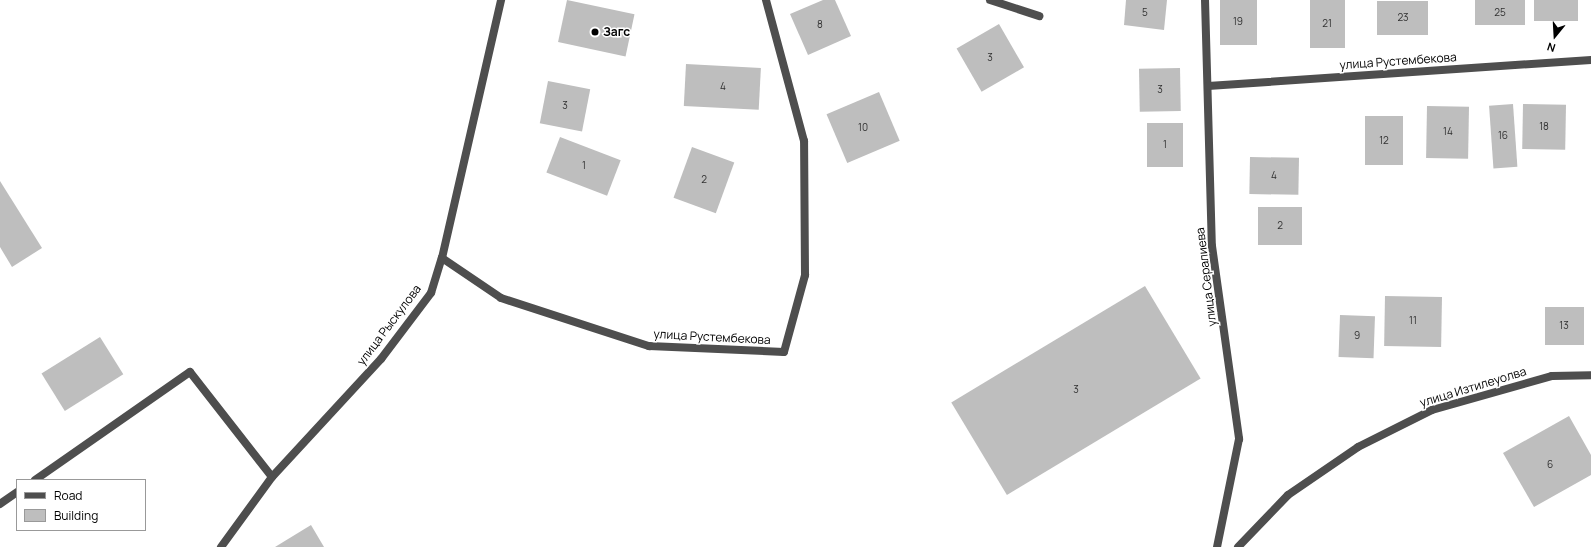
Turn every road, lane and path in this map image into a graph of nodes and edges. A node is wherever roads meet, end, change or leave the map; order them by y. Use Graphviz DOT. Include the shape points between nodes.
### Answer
graph roads {
  1 [pos="500,0"];
  2 [pos="766,0"];
  3 [pos="990,0"];
  4 [pos="1205,0"];
  5 [pos="1039,16"];
  6 [pos="1591,60"];
  7 [pos="1208,86"];
  8 [pos="442,258"];
  9 [pos="1591,374"];
  10 [pos="272,477"];
  11 [pos="35,479"];
  12 [pos="16,493"];
  13 [pos="0,504"];
  14 [pos="221,547"];
  15 [pos="1216,547"];
  16 [pos="1238,547"];
  1 -- 8 [label="street, улица Рыскулова"];
  2 -- 8 [label="street, улица Рустембекова" via="804,141 805,275 784,352 649,346 502,298"];
  3 -- 5 [label="street"];
  4 -- 7 [label="street, улица Сералиева"];
  6 -- 7 [label="street, улица Рустембекова"];
  7 -- 15 [label="street, улица Сералиева" via="1212,246 1239,439"];
  8 -- 10 [label="street, улица Рыскулова" via="431,293 381,359"];
  9 -- 16 [label="street, улица Изтилеуолва" via="1552,376 1432,410 1358,447 1288,495"];
  10 -- 11 [label="street" via="190,372"];
  10 -- 14 [label="street, улица Рыскулова"];
  12 -- 13 [label="street"];
}
